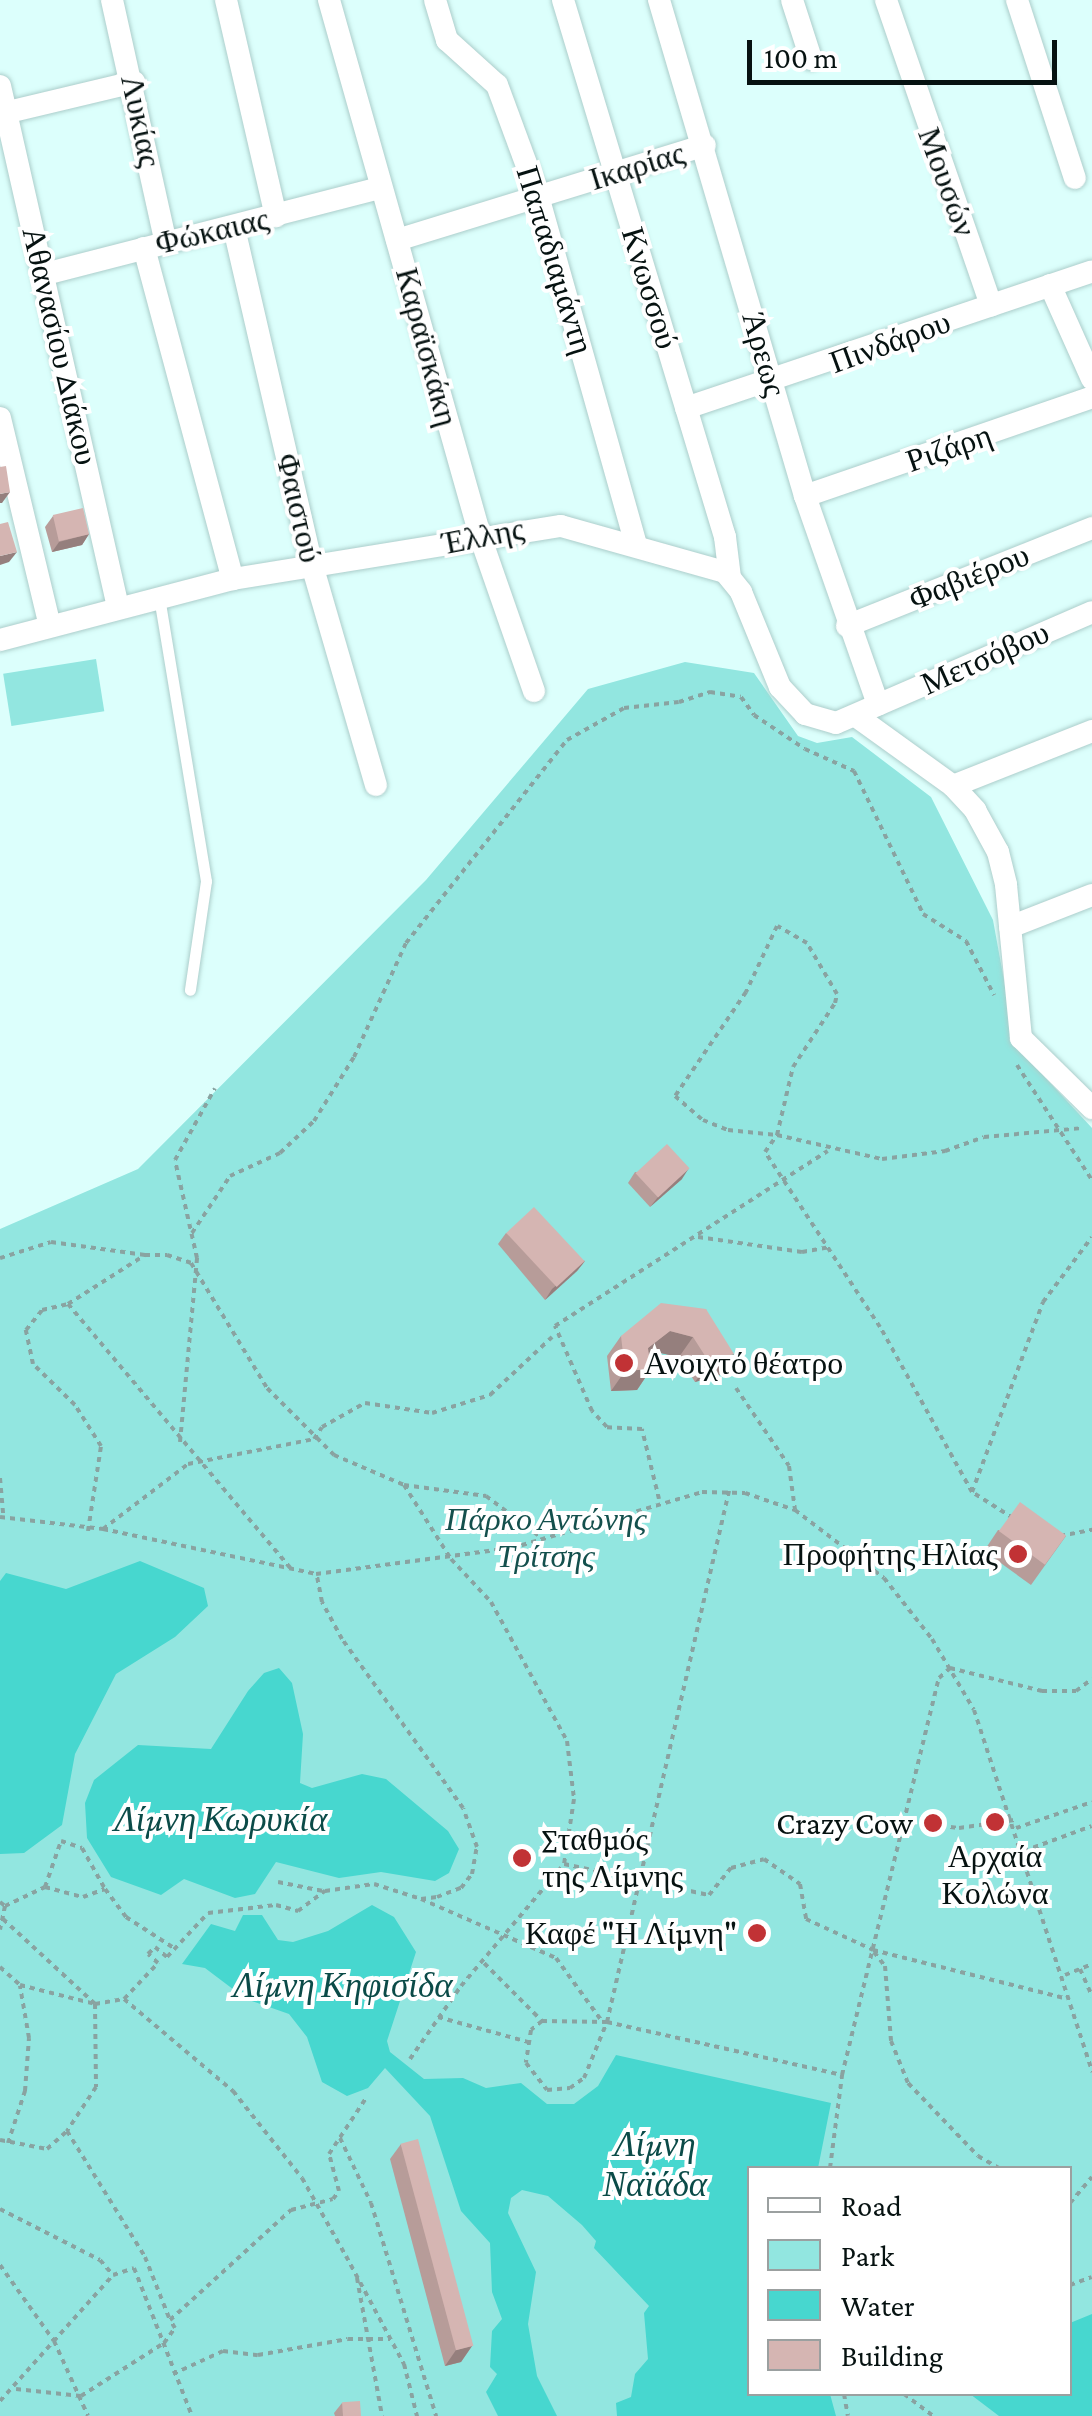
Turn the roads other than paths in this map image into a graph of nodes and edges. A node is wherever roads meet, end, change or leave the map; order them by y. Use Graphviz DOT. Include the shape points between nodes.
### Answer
graph roads {
  1 [pos="112,0"];
  2 [pos="226,0"];
  3 [pos="328,0"];
  4 [pos="436,0"];
  5 [pos="563,0"];
  6 [pos="659,0"];
  7 [pos="792,0"];
  8 [pos="886,0"];
  9 [pos="1017,0"];
  10 [pos="812,59"];
  11 [pos="134,82"];
  12 [pos="0,86"];
  13 [pos="4,113"];
  14 [pos="705,144"];
  15 [pos="615,172"];
  16 [pos="1075,178"];
  17 [pos="378,188"];
  18 [pos="538,196"];
  19 [pos="276,216"];
  20 [pos="234,228"];
  21 [pos="397,240"];
  22 [pos="155,245"];
  23 [pos="1092,270"];
  24 [pos="45,274"];
  25 [pos="1050,286"];
  26 [pos="991,306"];
  27 [pos="1092,379"];
  28 [pos="773,383"];
  29 [pos="1092,397"];
  30 [pos="686,408"];
  31 [pos="0,418"];
  32 [pos="805,496"];
  33 [pos="1092,528"];
  34 [pos="481,539"];
  35 [pos="635,542"];
  36 [pos="312,565"];
  37 [pos="730,576"];
  38 [pos="233,578"];
  39 [pos="159,597"];
  40 [pos="118,607"];
  41 [pos="1092,612"];
  42 [pos="50,626"];
  43 [pos="847,626"];
  44 [pos="0,640"];
  45 [pos="534,691"];
  46 [pos="878,705"];
  47 [pos="856,716"];
  48 [pos="1092,731"];
  49 [pos="376,785"];
  50 [pos="953,786"];
  51 [pos="1092,895"];
  52 [pos="1010,926"];
  53 [pos="190,990"];
  54 [pos="1092,1108"];
  1 -- 11 [label="street, Λυκίας"];
  2 -- 19 [label="street"];
  3 -- 17 [label="street, Καραϊσκάκη"];
  4 -- 18 [label="street, Παπαδιαμάντη" via="447,40 497,85"];
  5 -- 15 [label="street, Κνωσσού"];
  6 -- 14 [label="street, Άρεως"];
  7 -- 10 [label="street"];
  8 -- 26 [label="street, Μουσών"];
  9 -- 16 [label="street"];
  11 -- 13 [label="street"];
  11 -- 22 [label="street, Λυκίας"];
  12 -- 13 [label="street, Αθανασίου Διάκου"];
  13 -- 24 [label="street, Αθανασίου Διάκου"];
  14 -- 15 [label="street, Ικαρίας"];
  14 -- 28 [label="street, Άρεως"];
  15 -- 18 [label="street, Ικαρίας"];
  15 -- 30 [label="street, Κνωσσού"];
  17 -- 19 [label="street, Φώκαιας"];
  17 -- 21 [label="street, Καραϊσκάκη"];
  18 -- 21 [label="street, Ικαρίας"];
  18 -- 35 [label="street, Παπαδιαμάντη"];
  19 -- 20 [label="street, Φώκαιας"];
  20 -- 22 [label="street, Φώκαιας"];
  20 -- 36 [label="street, Φαιστού"];
  21 -- 34 [label="street, Καραϊσκάκη"];
  22 -- 24 [label="street, Φώκαιας"];
  22 -- 38 [label="street, Λυκίας"];
  23 -- 25 [label="street, Πινδάρου"];
  24 -- 40 [label="street, Αθανασίου Διάκου"];
  25 -- 26 [label="street, Πινδάρου"];
  25 -- 27 [label="street"];
  26 -- 28 [label="street, Πινδάρου"];
  28 -- 30 [label="street, Πινδάρου"];
  28 -- 32 [label="street, Άρεως"];
  29 -- 32 [label="street, Ριζάρη"];
  30 -- 37 [label="street, Κνωσσού"];
  31 -- 42 [label="street"];
  32 -- 43 [label="street, Άρεως"];
  33 -- 43 [label="street, Φαβιέρου"];
  34 -- 35 [label="street, Έλλης" via="545,525"];
  34 -- 36 [label="street, Έλλης"];
  34 -- 45 [label="street, Καραϊσκάκη"];
  35 -- 37 [label="street, Έλλης"];
  36 -- 38 [label="street, Έλλης"];
  36 -- 49 [label="street, Φαιστού"];
  37 -- 47 [label="street" via="787,694 815,720 836,723"];
  38 -- 39 [label="street, Έλλης"];
  39 -- 40 [label="street, Έλλης"];
  39 -- 53 [label="lane" via="206,881"];
  40 -- 42 [label="street, Έλλης"];
  41 -- 46 [label="street, Μετσόβου"];
  42 -- 44 [label="street, Έλλης"];
  43 -- 46 [label="street, Άρεως"];
  46 -- 47 [label="street"];
  47 -- 50 [label="street"];
  48 -- 50 [label="street"];
  50 -- 52 [label="street" via="998,852"];
  51 -- 52 [label="street"];
  52 -- 54 [label="street" via="1021,1038"];
}
